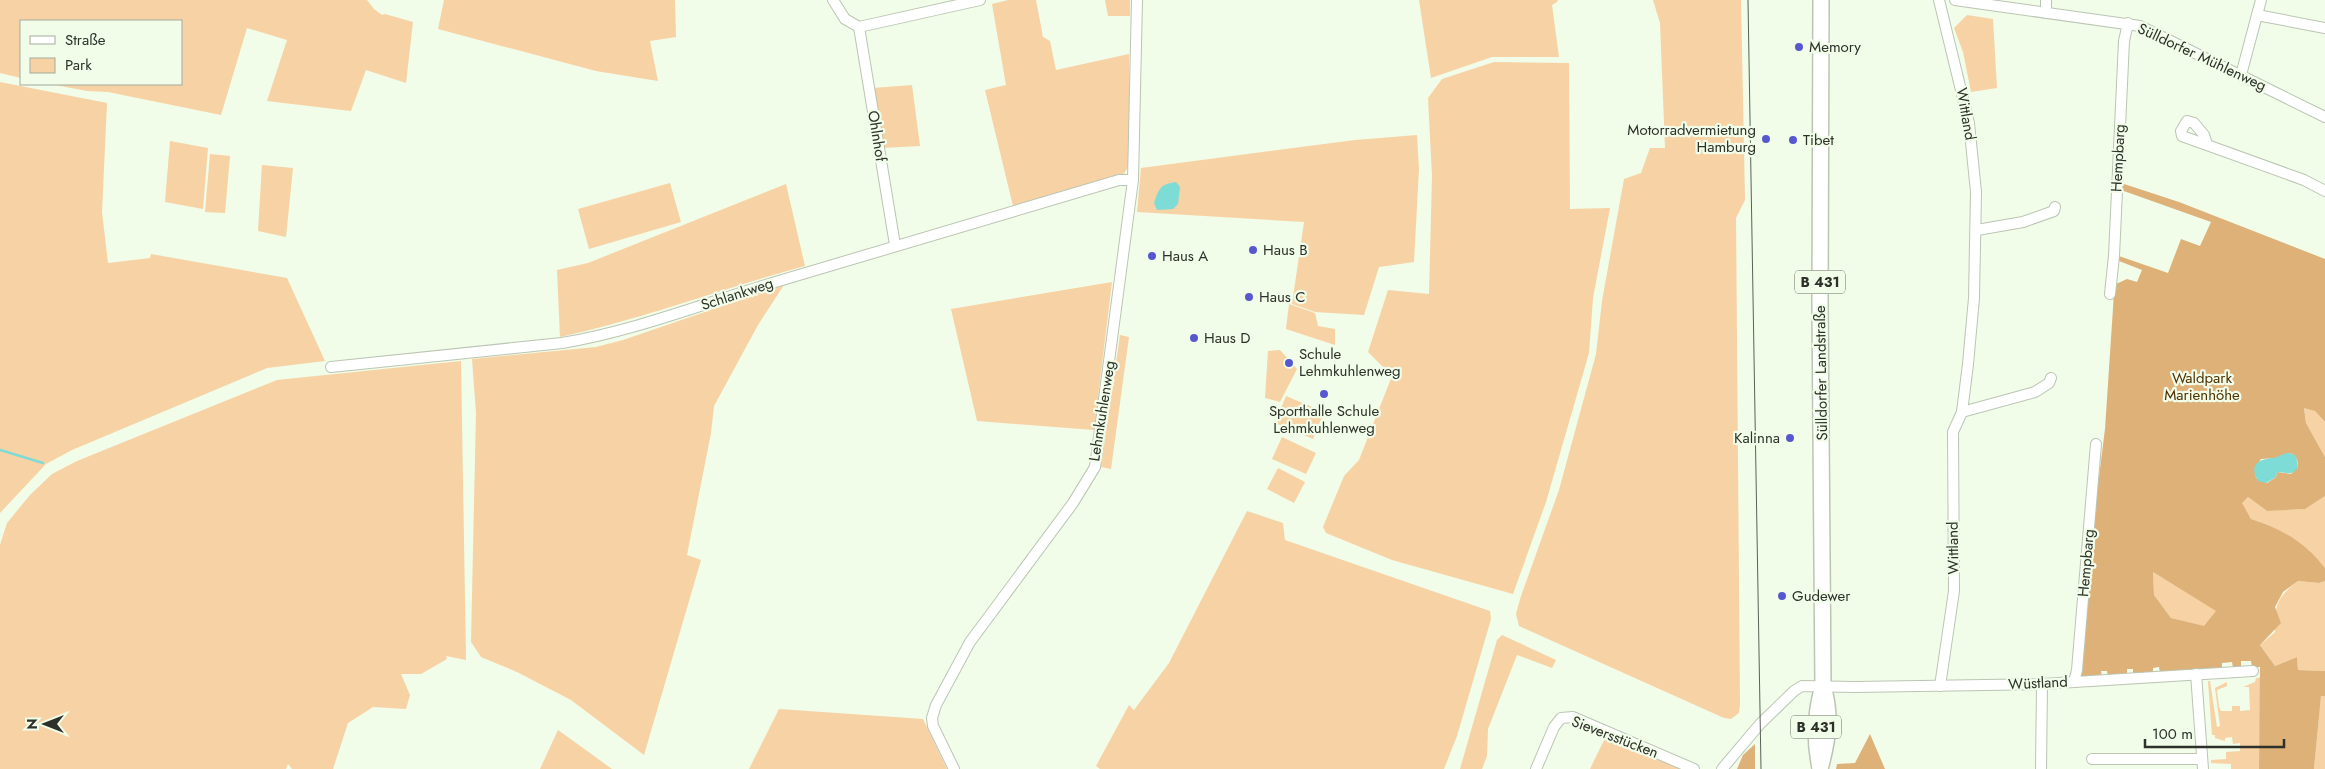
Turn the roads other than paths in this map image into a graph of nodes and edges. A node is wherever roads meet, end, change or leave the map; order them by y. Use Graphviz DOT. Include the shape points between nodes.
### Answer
graph roads {
  1 [pos="833,0"];
  2 [pos="980,0"];
  3 [pos="1137,0"];
  4 [pos="1822,0"];
  5 [pos="1939,0"];
  6 [pos="1954,0"];
  7 [pos="2046,0"];
  8 [pos="2261,0"];
  9 [pos="2046,13"];
  10 [pos="2257,15"];
  11 [pos="2128,23"];
  12 [pos="859,27"];
  13 [pos="2325,28"];
  14 [pos="2241,75"];
  15 [pos="2325,117"];
  16 [pos="2207,144"];
  17 [pos="1134,180"];
  18 [pos="2325,191"];
  19 [pos="2055,207"];
  20 [pos="1977,230"];
  21 [pos="895,246"];
  22 [pos="2110,294"];
  23 [pos="331,367"];
  24 [pos="2051,378"];
  25 [pos="1962,412"];
  26 [pos="2096,444"];
  27 [pos="2253,671"];
  28 [pos="2196,674"];
  29 [pos="2074,682"];
  30 [pos="2042,684"];
  31 [pos="1823,686"];
  32 [pos="1940,686"];
  33 [pos="2092,759"];
  34 [pos="2203,764"];
  35 [pos="1820,768"];
  36 [pos="954,769"];
  37 [pos="1536,769"];
  38 [pos="1694,769"];
  39 [pos="1722,769"];
  40 [pos="2041,769"];
  1 -- 12 [label="street" via="845,19"];
  2 -- 12 [label="street"];
  3 -- 17 [label="street, Lehmkuhlenweg"];
  4 -- 31 [label="main road, Sülldorfer Landstraße / B 431"];
  5 -- 20 [label="street, Wittland" via="1969,123"];
  6 -- 9 [label="street, Sülldorfer Mühlenweg"];
  7 -- 9 [label="street"];
  8 -- 10 [label="street"];
  9 -- 11 [label="street, Sülldorfer Mühlenweg"];
  10 -- 13 [label="street"];
  10 -- 14 [label="street"];
  11 -- 14 [label="street, Sülldorfer Mühlenweg"];
  11 -- 22 [label="street, Hempbarg" via="2124,42"];
  12 -- 21 [label="street, Ohlnhof"];
  14 -- 15 [label="street, Sülldorfer Mühlenweg"];
  16 -- 18 [label="street"];
  17 -- 21 [label="street, Schlankweg" via="1119,180"];
  17 -- 36 [label="street, Lehmkuhlenweg" via="1095,467 1074,503 970,642 936,705 933,726"];
  19 -- 20 [label="street" via="2054,211 2023,222"];
  20 -- 25 [label="street, Wittland" via="1974,298"];
  21 -- 23 [label="street, Schlankweg" via="593,338"];
  24 -- 25 [label="street" via="2050,383 2035,392"];
  25 -- 32 [label="street, Wittland" via="1953,432 1954,591"];
  26 -- 29 [label="street, Hempbarg"];
  27 -- 28 [label="street, Wüstland"];
  28 -- 29 [label="street, Wüstland"];
  28 -- 34 [label="street"];
  29 -- 30 [label="street, Wüstland"];
  30 -- 32 [label="street, Wüstland"];
  30 -- 40 [label="street"];
  31 -- 32 [label="street, Wüstland"];
  31 -- 35 [label="main road, Sülldorfer Landstraße / B 431" via="1817,706 1816,739"];
  31 -- 39 [label="street" via="1802,686 1794,691 1760,724"];
  33 -- 34 [label="street"];
  37 -- 38 [label="street, Sieversstücken" via="1554,727 1561,718 1573,718"];
}
